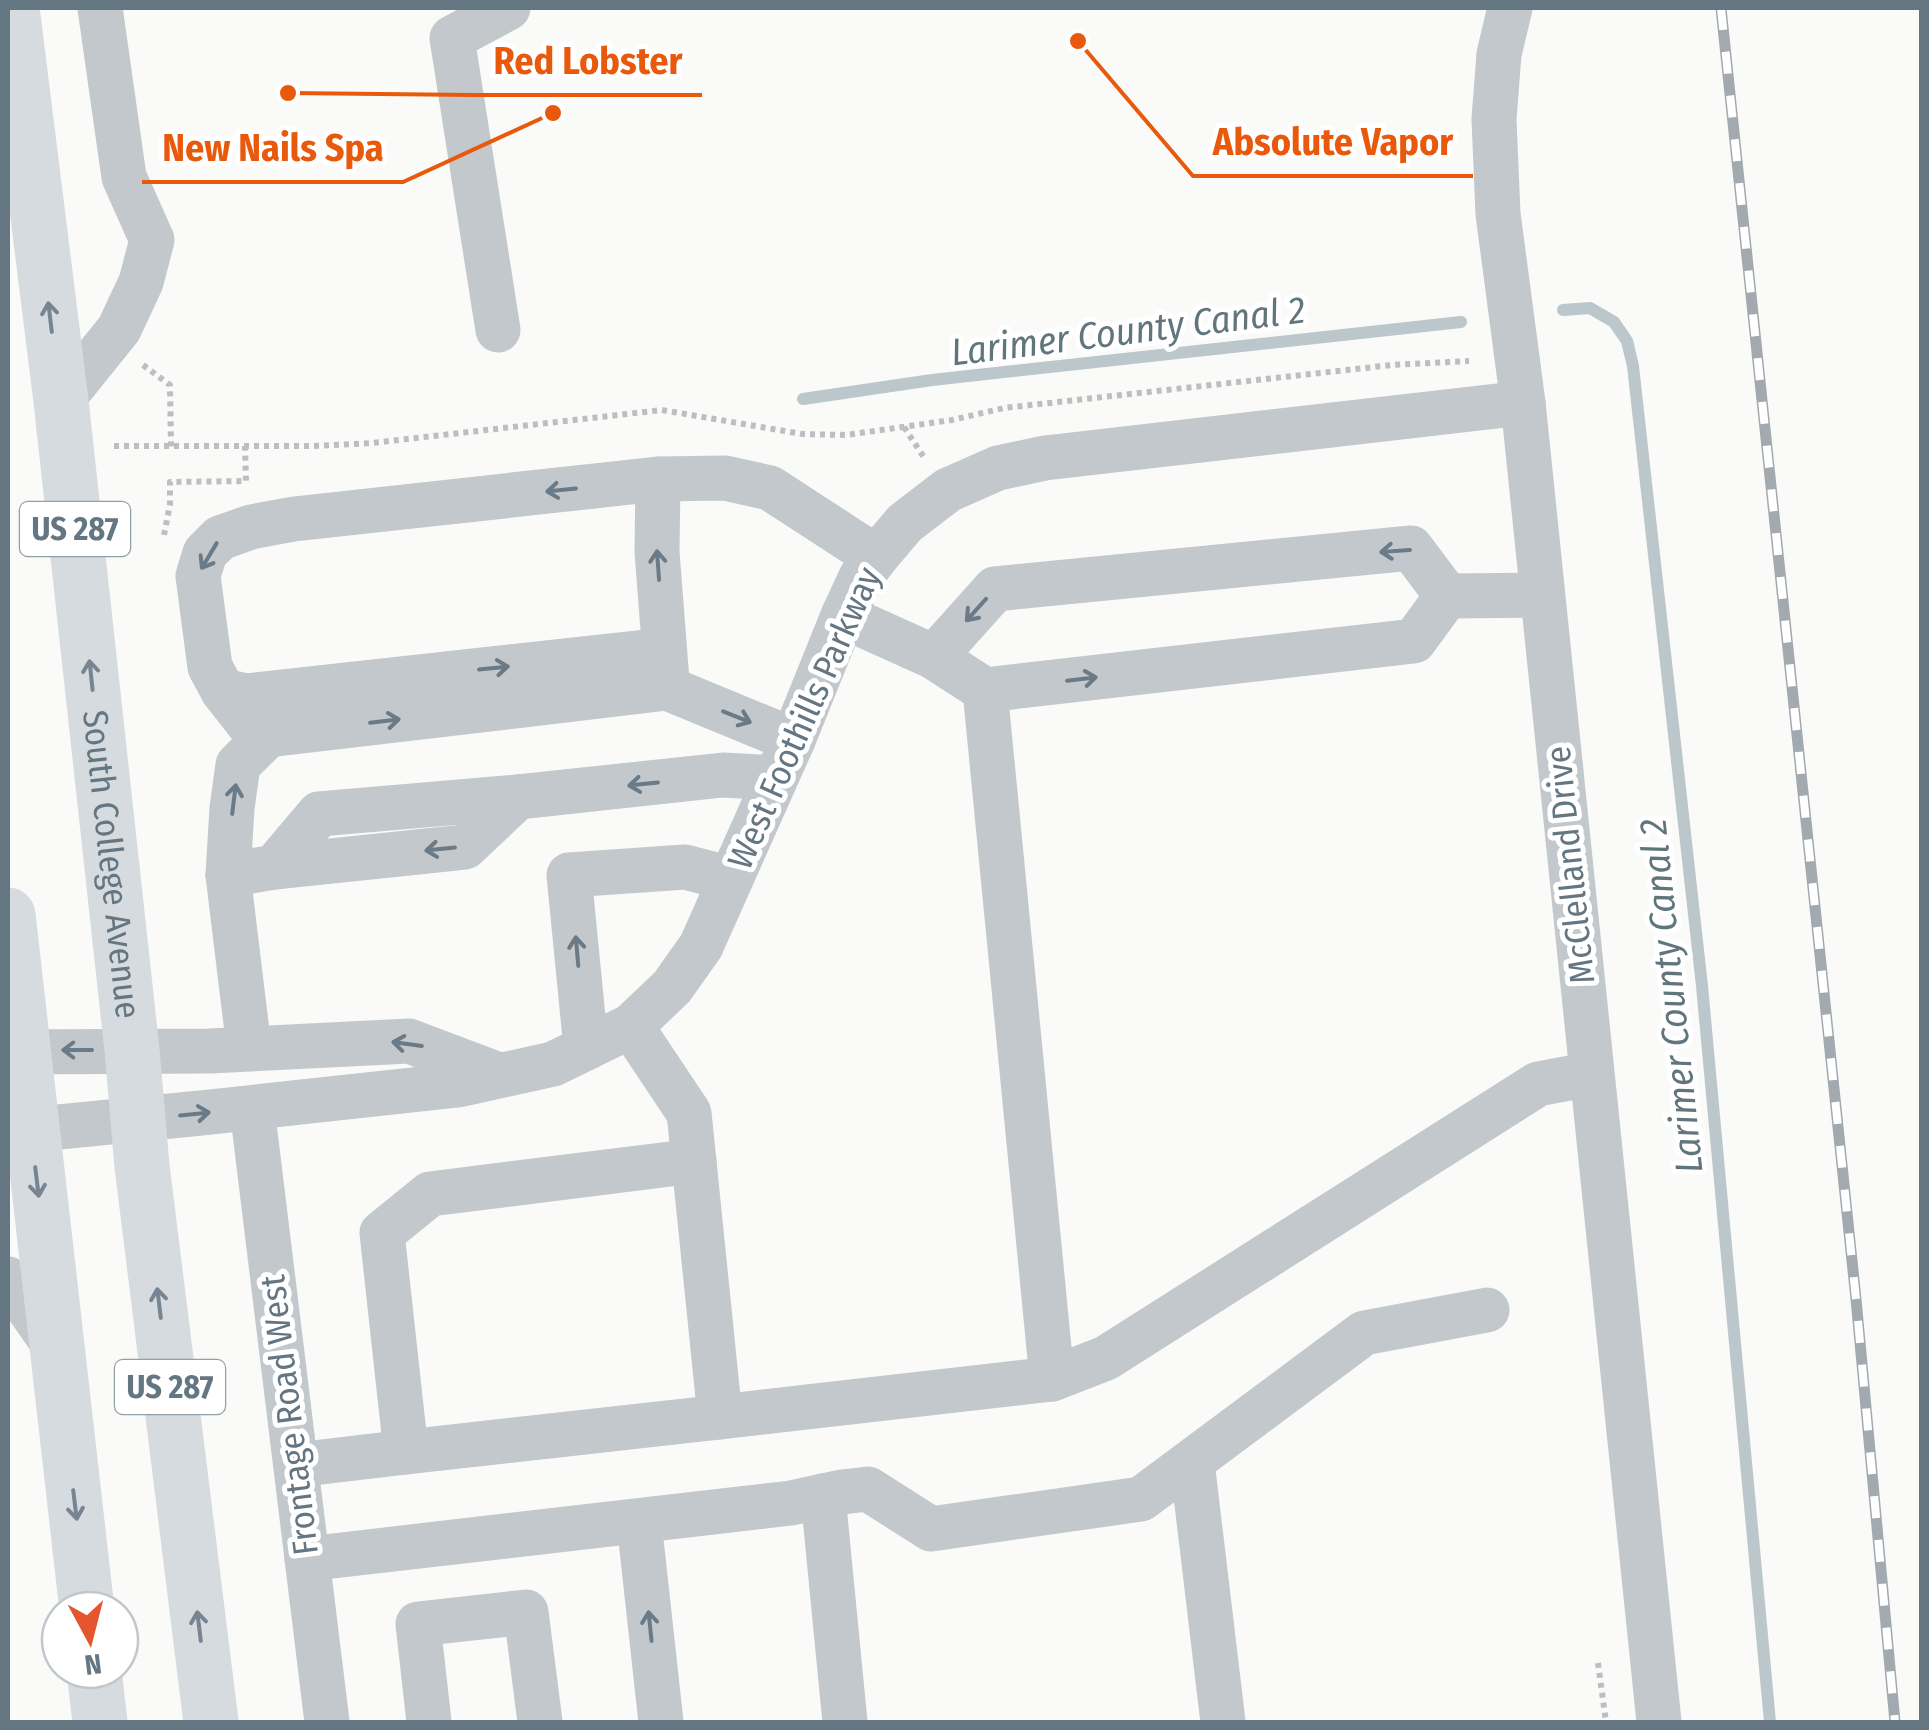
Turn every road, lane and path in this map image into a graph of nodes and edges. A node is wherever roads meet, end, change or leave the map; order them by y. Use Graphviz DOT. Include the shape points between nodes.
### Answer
graph roads {
  1 [pos="12,8"];
  2 [pos="100,8"];
  3 [pos="508,8"];
  4 [pos="1510,8"];
  5 [pos="498,330"];
  6 [pos="1469,361"];
  7 [pos="142,364"];
  8 [pos="60,401"];
  9 [pos="1523,403"];
  10 [pos="113,446"];
  11 [pos="172,447"];
  12 [pos="658,479"];
  13 [pos="876,557"];
  14 [pos="1542,594"];
  15 [pos="1446,596"];
  16 [pos="842,616"];
  17 [pos="934,657"];
  18 [pos="666,669"];
  19 [pos="985,690"];
  20 [pos="224,691"];
  21 [pos="268,735"];
  22 [pos="784,759"];
  23 [pos="228,875"];
  24 [pos="732,880"];
  25 [pos="8,914"];
  26 [pos="631,1026"];
  27 [pos="250,1048"];
  28 [pos="586,1048"];
  29 [pos="132,1050"];
  30 [pos="14,1051"];
  31 [pos="1592,1074"];
  32 [pos="499,1075"];
  33 [pos="252,1108"];
  34 [pos="138,1120"];
  35 [pos="19,1131"];
  36 [pos="694,1161"];
  37 [pos="8,1279"];
  38 [pos="1488,1310"];
  39 [pos="56,1349"];
  40 [pos="1052,1379"];
  41 [pos="720,1417"];
  42 [pos="406,1452"];
  43 [pos="1192,1462"];
  44 [pos="296,1465"];
  45 [pos="823,1496"];
  46 [pos="639,1522"];
  47 [pos="307,1559"];
  48 [pos="85,1590"];
  49 [pos="1598,1663"];
  50 [pos="96,1690"];
  51 [pos="100,1722"];
  52 [pos="211,1722"];
  53 [pos="327,1722"];
  54 [pos="429,1722"];
  55 [pos="540,1722"];
  56 [pos="661,1722"];
  57 [pos="845,1722"];
  58 [pos="1223,1722"];
  59 [pos="1606,1722"];
  60 [pos="1659,1722"];
  8 -- 1 [label="highway, South College Avenue / US 287, one-way"];
  2 -- 8 [label="street" via="124,177 152,240 118,330"];
  3 -- 5 [label="street" via="452,38"];
  4 -- 9 [label="street, McClelland Drive" via="1494,118 1498,214"];
  6 -- 11 [label="path" via="1004,408 846,434 802,434 662,410 372,443"];
  7 -- 11 [label="path" via="170,385"];
  29 -- 8 [label="highway, South College Avenue / US 287, one-way"];
  9 -- 13 [label="street, West Foothills Parkway" via="998,468 948,490"];
  9 -- 14 [label="street, McClelland Drive"];
  10 -- 11 [label="path"];
  12 -- 13 [label="street" via="725,478 770,488"];
  18 -- 12 [label="street, one-way"];
  12 -- 20 [label="street, one-way" via="294,519 220,538 198,576 210,667"];
  13 -- 16 [label="street, West Foothills Parkway"];
  14 -- 15 [label="street"];
  14 -- 31 [label="street, McClelland Drive"];
  15 -- 17 [label="street, one-way" via="1411,548 994,589"];
  19 -- 15 [label="street, one-way" via="1414,640"];
  16 -- 17 [label="street"];
  16 -- 22 [label="street, West Foothills Parkway"];
  17 -- 19 [label="street"];
  20 -- 18 [label="street, one-way" via="247,696"];
  21 -- 18 [label="street, one-way"];
  18 -- 22 [label="street, one-way"];
  19 -- 40 [label="street"];
  20 -- 21 [label="street" via="252,728"];
  23 -- 21 [label="street, one-way" via="238,765"];
  22 -- 23 [label="street, one-way" via="723,775 319,814 274,868"];
  22 -- 24 [label="street, West Foothills Parkway"];
  23 -- 27 [label="street"];
  24 -- 26 [label="street, West Foothills Parkway" via="672,988"];
  28 -- 24 [label="street, one-way" via="570,875 685,866"];
  25 -- 30 [label="highway, US 287"];
  26 -- 28 [label="street, West Foothills Parkway"];
  26 -- 36 [label="street" via="689,1114"];
  27 -- 29 [label="street"];
  32 -- 27 [label="street, one-way" via="410,1041"];
  28 -- 32 [label="street, West Foothills Parkway" via="553,1064"];
  29 -- 30 [label="street, one-way"];
  29 -- 34 [label="highway, South College Avenue / US 287"];
  30 -- 35 [label="highway, US 287"];
  31 -- 40 [label="street" via="1538,1084 1106,1358"];
  31 -- 60 [label="street, McClelland Drive"];
  32 -- 33 [label="street, West Foothills Parkway"];
  34 -- 33 [label="street, West Foothills Parkway, one-way"];
  33 -- 44 [label="street, Frontage Road West"];
  34 -- 35 [label="street, West Foothills Parkway"];
  52 -- 34 [label="highway, South College Avenue / US 287, one-way"];
  35 -- 39 [label="highway, US 287, one-way"];
  36 -- 41 [label="street"];
  36 -- 42 [label="street" via="430,1194 382,1233"];
  37 -- 39 [label="street"];
  38 -- 43 [label="street" via="1364,1333"];
  39 -- 48 [label="highway, US 287, one-way"];
  40 -- 41 [label="street"];
  41 -- 42 [label="street"];
  42 -- 44 [label="street"];
  43 -- 45 [label="street" via="1141,1499 931,1529 868,1488"];
  43 -- 58 [label="street"];
  44 -- 47 [label="street, Frontage Road West"];
  45 -- 46 [label="street"];
  45 -- 57 [label="street"];
  46 -- 47 [label="street"];
  56 -- 46 [label="street, one-way"];
  47 -- 53 [label="street, Frontage Road West"];
  49 -- 59 [label="path"];
  50 -- 51 [label="highway"];
  54 -- 55 [label="street" via="418,1624 526,1612"];
}
